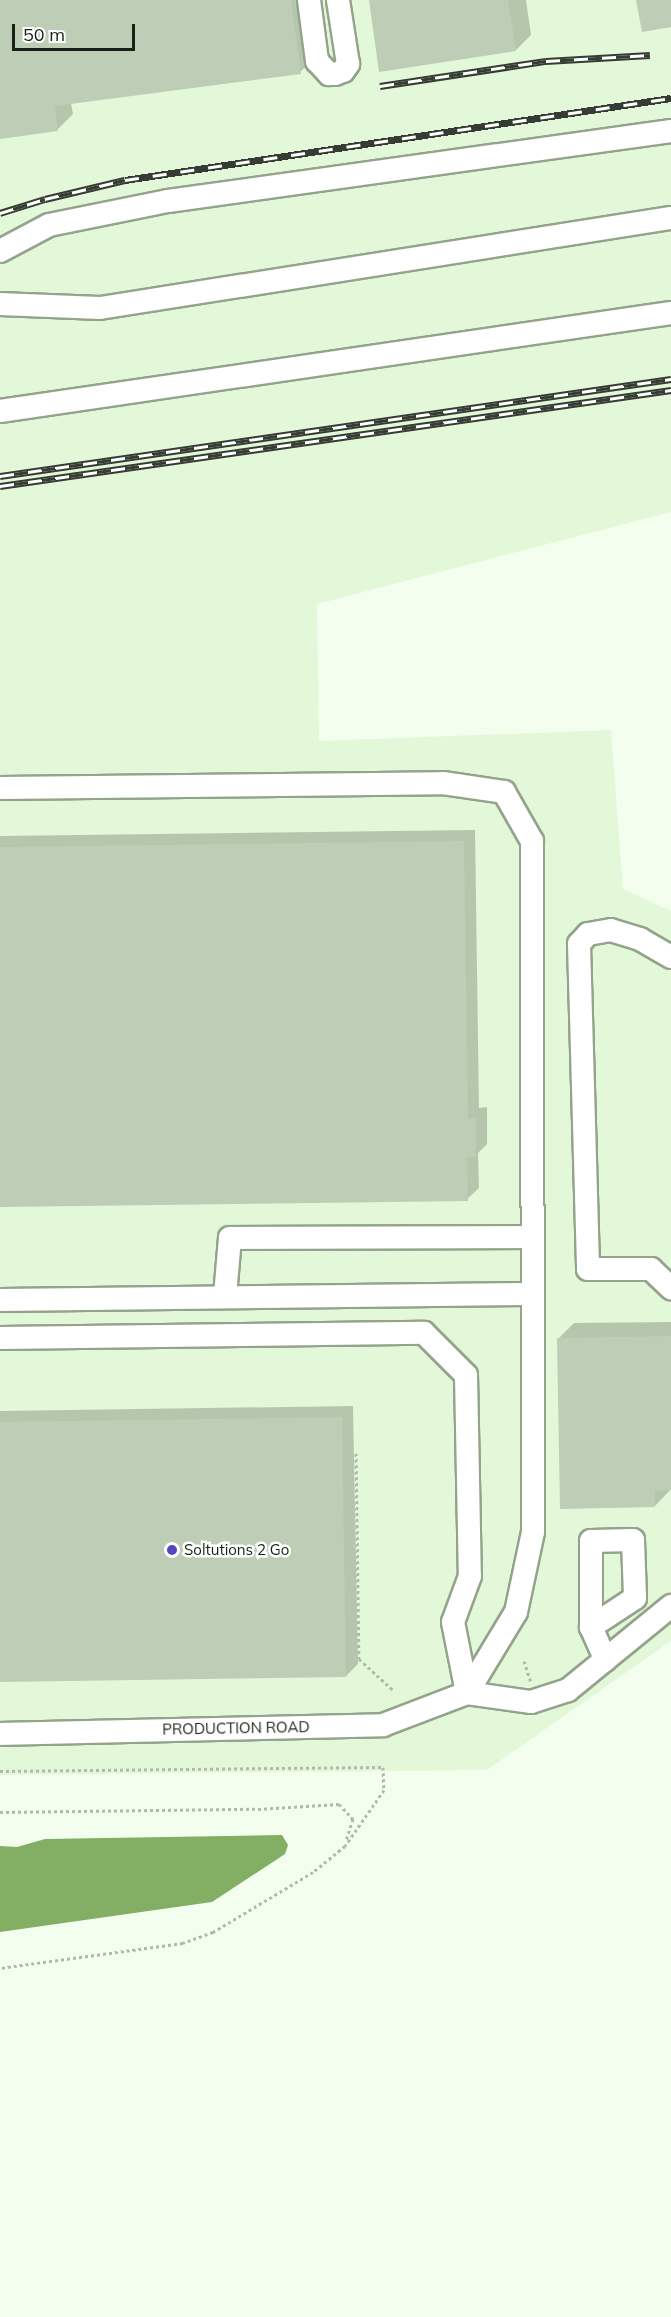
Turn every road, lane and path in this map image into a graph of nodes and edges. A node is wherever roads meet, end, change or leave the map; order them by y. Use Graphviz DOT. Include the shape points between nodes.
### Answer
graph roads {
  1 [pos="309,0"];
  2 [pos="338,0"];
  3 [pos="671,131"];
  4 [pos="671,218"];
  5 [pos="0,251"];
  6 [pos="0,304"];
  7 [pos="671,313"];
  8 [pos="0,411"];
  9 [pos="0,788"];
  10 [pos="671,957"];
  11 [pos="532,1237"];
  12 [pos="671,1288"];
  13 [pos="531,1294"];
  14 [pos="225,1296"];
  15 [pos="0,1300"];
  16 [pos="0,1338"];
  17 [pos="356,1453"];
  18 [pos="671,1606"];
  19 [pos="591,1627"];
  20 [pos="606,1660"];
  21 [pos="524,1661"];
  22 [pos="532,1685"];
  23 [pos="394,1691"];
  24 [pos="467,1693"];
  25 [pos="0,1734"];
  26 [pos="0,1771"];
  27 [pos="0,1812"];
  28 [pos="345,1846"];
  29 [pos="0,1968"];
  1 -- 2 [label="street" via="317,61 329,74 343,71 348,64"];
  3 -- 5 [label="street" via="168,201 49,225"];
  4 -- 6 [label="street" via="100,308"];
  7 -- 8 [label="street"];
  9 -- 11 [label="street" via="443,783 504,792 532,841"];
  10 -- 12 [label="street" via="640,939 611,930 588,934 579,944 588,1269 651,1269"];
  11 -- 13 [label="street"];
  11 -- 14 [label="street" via="230,1238"];
  13 -- 14 [label="street"];
  13 -- 24 [label="street" via="533,1532 516,1612"];
  14 -- 15 [label="street"];
  16 -- 24 [label="street" via="424,1333 466,1375 470,1576 453,1622"];
  17 -- 23 [label="path" via="359,1659"];
  18 -- 20 [label="street"];
  19 -- 20 [label="street"];
  20 -- 24 [label="street" via="568,1690 531,1702"];
  21 -- 22 [label="path"];
  24 -- 25 [label="street, PRODUCTION ROAD" via="383,1725"];
  26 -- 28 [label="path" via="383,1767 384,1790"];
  27 -- 28 [label="path" via="258,1809 339,1804 353,1819"];
  28 -- 29 [label="path" via="313,1872 213,1932 183,1943"];
}
